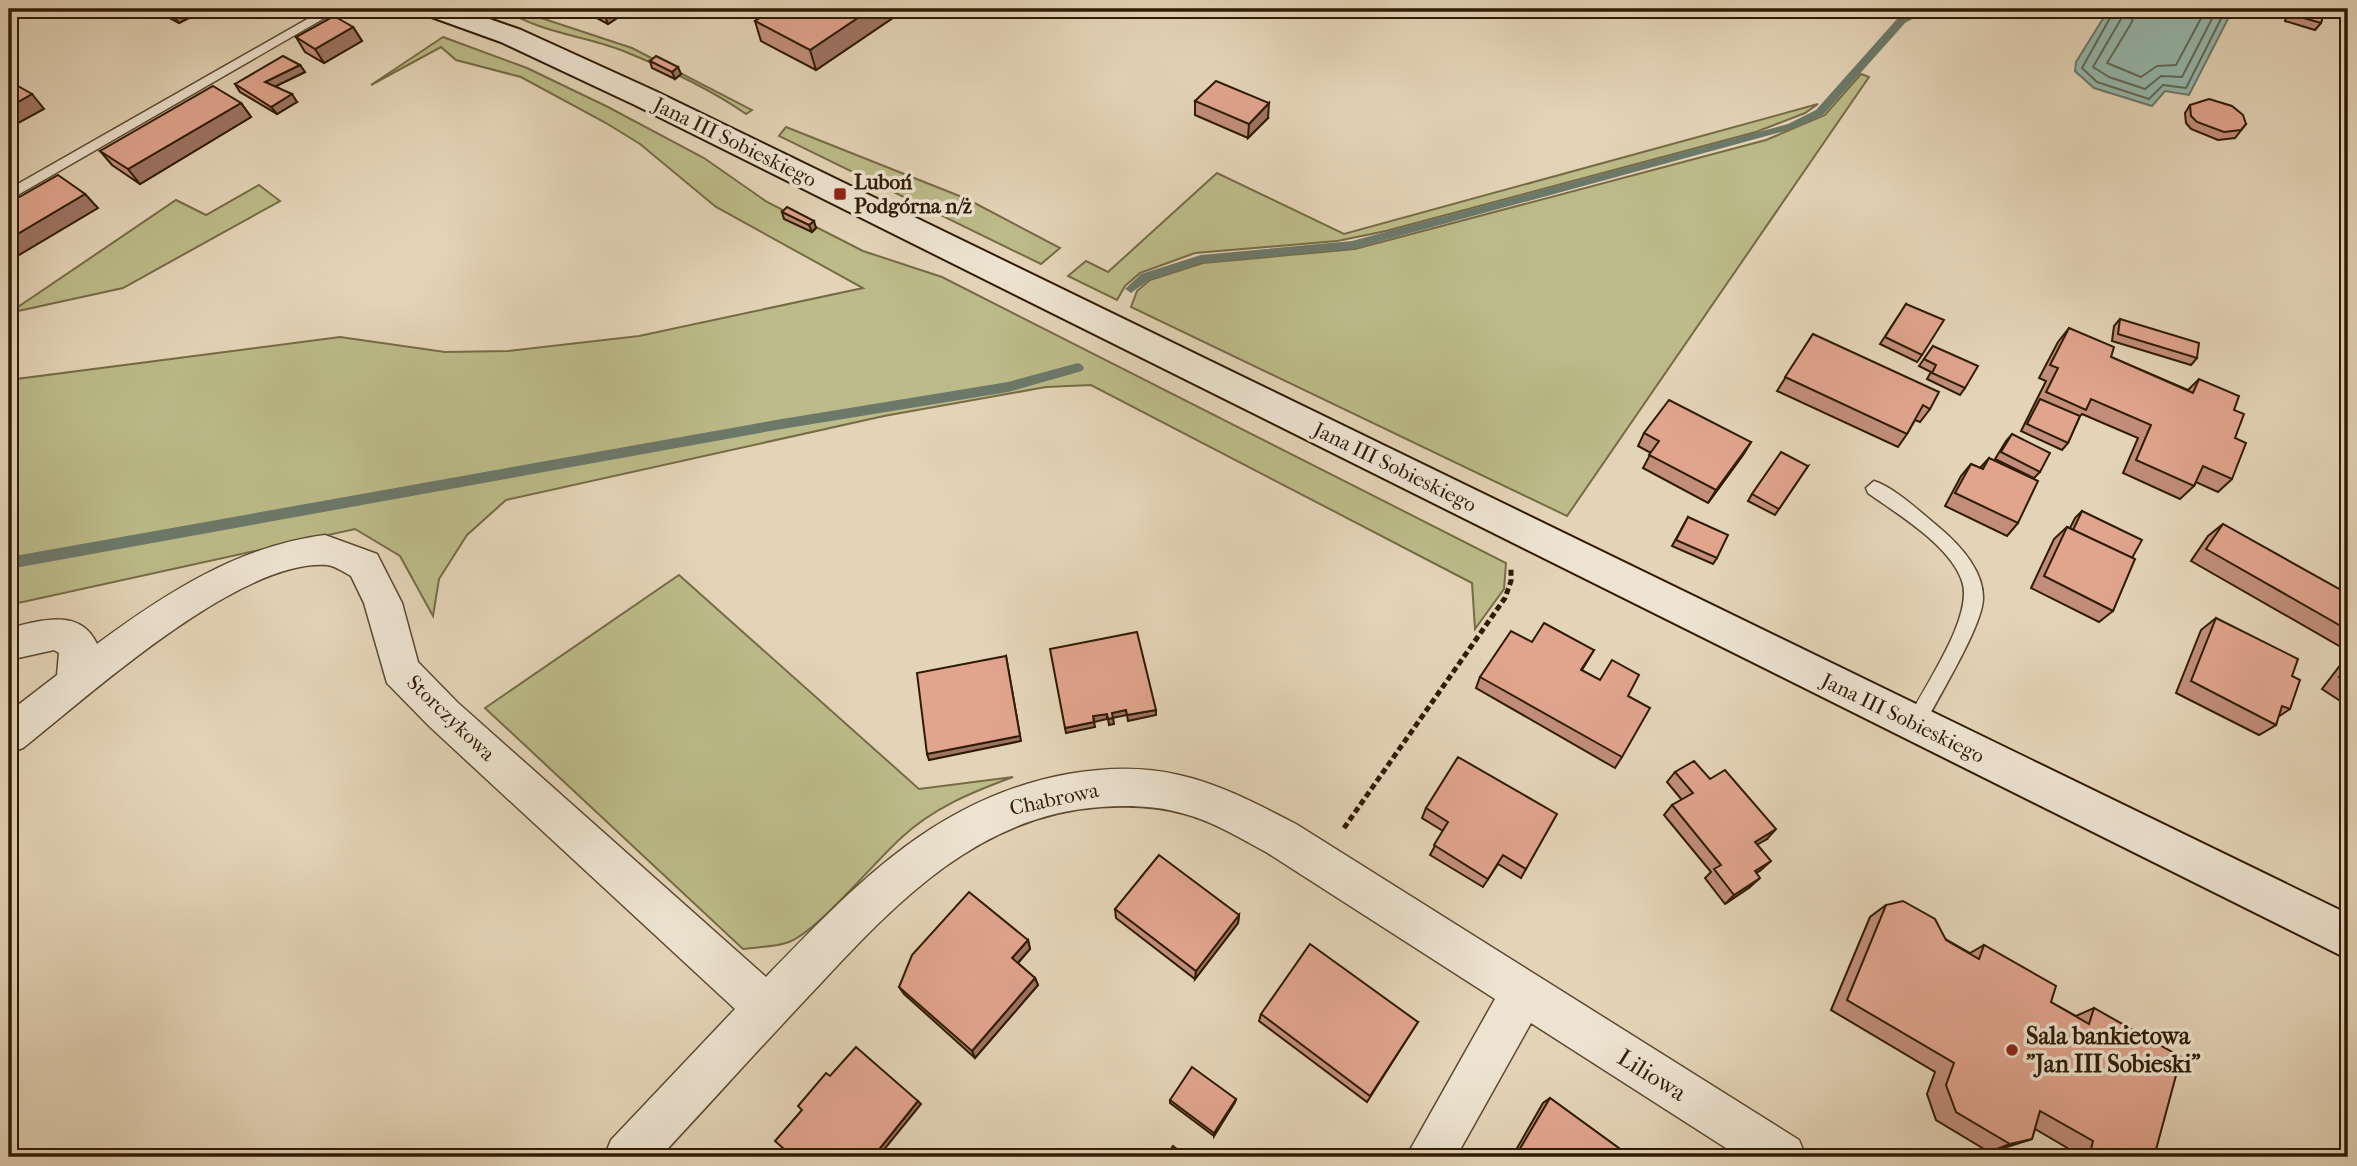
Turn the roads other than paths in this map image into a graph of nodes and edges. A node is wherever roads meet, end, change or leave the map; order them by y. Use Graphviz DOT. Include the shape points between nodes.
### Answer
graph roads {
  1 [pos="334,9"];
  2 [pos="441,9"];
  3 [pos="9,195"];
  4 [pos="1874,488"];
  5 [pos="9,644"];
  6 [pos="75,685"];
  7 [pos="1915,724"];
  8 [pos="9,735"];
  9 [pos="2348,937"];
  10 [pos="1523,993"];
  11 [pos="767,1008"];
  12 [pos="628,1157"];
  13 [pos="1430,1157"];
  14 [pos="1782,1157"];
  1 -- 3 [label="lane"];
  2 -- 7 [label="street, Jana III Sobieskiego" via="645,97"];
  4 -- 7 [label="lane" via="1943,542 1973,584 1972,609"];
  5 -- 6 [label="street" via="58,633 79,645"];
  6 -- 8 [label="street, Storczykowa"];
  6 -- 11 [label="street, Storczykowa" via="174,610 285,554 327,549 364,565 383,603 401,671"];
  7 -- 9 [label="street, Jana III Sobieskiego"];
  10 -- 11 [label="street, Chabrowa" via="1234,813 1193,797 1110,787 1017,803 971,823 917,859 860,910"];
  10 -- 13 [label="street"];
  10 -- 14 [label="street, Liliowa"];
  11 -- 12 [label="street, Chabrowa"];
}
